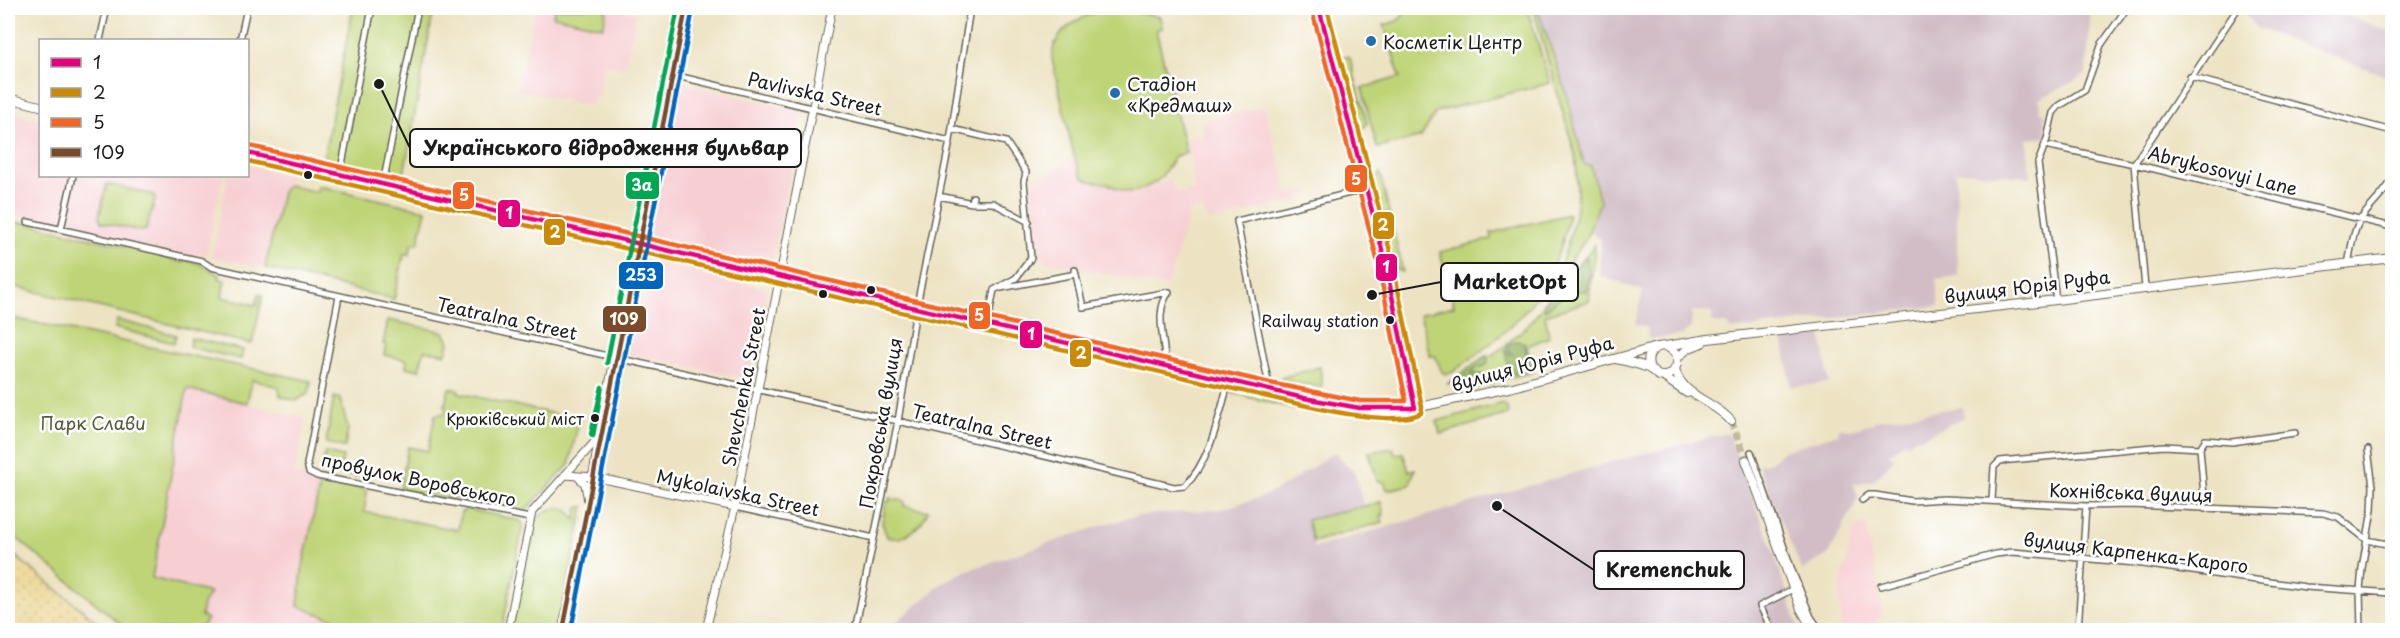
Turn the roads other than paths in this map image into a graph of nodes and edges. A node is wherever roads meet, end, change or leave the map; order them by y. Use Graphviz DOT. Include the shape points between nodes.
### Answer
graph roads {
  1 [pos="107,8"];
  2 [pos="247,8"];
  3 [pos="372,8"];
  4 [pos="418,8"];
  5 [pos="686,8"];
  6 [pos="832,8"];
  7 [pos="970,8"];
  8 [pos="1319,8"];
  9 [pos="2127,8"];
  10 [pos="2238,8"];
  11 [pos="100,39"];
  12 [pos="240,39"];
  13 [pos="673,75"];
  14 [pos="2190,77"];
  15 [pos="8,98"];
  16 [pos="39,106"];
  17 [pos="812,108"];
  18 [pos="952,129"];
  19 [pos="2392,130"];
  20 [pos="950,141"];
  21 [pos="2045,145"];
  22 [pos="249,153"];
  23 [pos="2134,164"];
  24 [pos="340,175"];
  25 [pos="73,177"];
  26 [pos="2392,180"];
  27 [pos="383,184"];
  28 [pos="1366,189"];
  29 [pos="939,196"];
  30 [pos="2360,220"];
  31 [pos="28,222"];
  32 [pos="1029,222"];
  33 [pos="2392,228"];
  34 [pos="61,229"];
  35 [pos="637,245"];
  36 [pos="2392,258"];
  37 [pos="2348,264"];
  38 [pos="780,278"];
  39 [pos="2145,288"];
  40 [pos="994,290"];
  41 [pos="339,296"];
  42 [pos="2056,300"];
  43 [pos="916,310"];
  44 [pos="987,326"];
  45 [pos="1723,337"];
  46 [pos="1661,346"];
  47 [pos="616,357"];
  48 [pos="1678,357"];
  49 [pos="1612,359"];
  50 [pos="1165,366"];
  51 [pos="1650,369"];
  52 [pos="1676,369"];
  53 [pos="1662,376"];
  54 [pos="1229,381"];
  55 [pos="757,390"];
  56 [pos="1268,390"];
  57 [pos="1696,396"];
  58 [pos="1415,408"];
  59 [pos="898,421"];
  60 [pos="1731,421"];
  61 [pos="2295,433"];
  62 [pos="601,436"];
  63 [pos="2200,448"];
  64 [pos="2368,450"];
  65 [pos="1751,452"];
  66 [pos="1746,460"];
  67 [pos="565,475"];
  68 [pos="575,475"];
  69 [pos="594,477"];
  70 [pos="1862,500"];
  71 [pos="1992,500"];
  72 [pos="2086,506"];
  73 [pos="735,507"];
  74 [pos="589,508"];
  75 [pos="2205,509"];
  76 [pos="531,518"];
  77 [pos="874,538"];
  78 [pos="2367,540"];
  79 [pos="2392,545"];
  80 [pos="2084,559"];
  81 [pos="1881,586"];
  82 [pos="1793,588"];
  83 [pos="2360,590"];
  84 [pos="2392,593"];
  85 [pos="508,630"];
  86 [pos="563,630"];
  87 [pos="706,630"];
  88 [pos="855,630"];
  89 [pos="1772,630"];
  90 [pos="1813,630"];
  91 [pos="1820,630"];
  92 [pos="1890,630"];
  93 [pos="1897,630"];
  94 [pos="2078,630"];
  95 [pos="2361,630"];
  1 -- 11 [label="street"];
  2 -- 12 [label="street"];
  3 -- 24 [label="street"];
  4 -- 27 [label="street"];
  5 -- 13 [label="street"];
  6 -- 17 [label="street, Shevchenka Street"];
  7 -- 18 [label="street, Покровська вулиця"];
  8 -- 28 [label="highway"];
  9 -- 21 [label="street" via="2101,45 2085,90 2053,113"];
  10 -- 14 [label="street"];
  13 -- 17 [label="street, Pavlivska Street"];
  13 -- 35 [label="street"];
  14 -- 19 [label="street"];
  14 -- 23 [label="street"];
  15 -- 16 [label="main road"];
  17 -- 20 [label="street, Pavlivska Street"];
  17 -- 38 [label="street, Shevchenka Street"];
  18 -- 20 [label="street, Покровська вулиця"];
  18 -- 32 [label="street" via="1006,142 1026,171"];
  20 -- 29 [label="street, Покровська вулиця"];
  21 -- 23 [label="street, Abrykosovyi Lane"];
  21 -- 42 [label="street" via="2038,163"];
  22 -- 24 [label="main road"];
  23 -- 30 [label="street, Abrykosovyi Lane"];
  23 -- 39 [label="street"];
  24 -- 27 [label="main road"];
  25 -- 34 [label="street"];
  26 -- 30 [label="street"];
  27 -- 35 [label="main road"];
  28 -- 56 [label="street" via="1237,221"];
  28 -- 58 [label="highway"];
  29 -- 32 [label="street" via="993,203"];
  29 -- 43 [label="street, Покровська вулиця"];
  30 -- 33 [label="street, Abrykosovyi Lane"];
  30 -- 37 [label="street"];
  31 -- 34 [label="street, Teatralna Street"];
  32 -- 40 [label="street" via="1031,258 1016,278"];
  34 -- 41 [label="street, Teatralna Street"];
  35 -- 38 [label="highway"];
  35 -- 47 [label="highway"];
  36 -- 37 [label="main road, вулиця Юрія Руфа"];
  37 -- 39 [label="main road, вулиця Юрія Руфа"];
  38 -- 43 [label="highway"];
  38 -- 55 [label="street, Shevchenka Street"];
  39 -- 42 [label="main road, вулиця Юрія Руфа"];
  40 -- 44 [label="street"];
  40 -- 50 [label="street" via="1076,272 1083,307 1169,292 1160,310"];
  41 -- 47 [label="street, Teatralna Street"];
  41 -- 76 [label="street, провулок Воровського" via="307,464 309,472"];
  42 -- 45 [label="main road, вулиця Юрія Руфа"];
  43 -- 44 [label="highway"];
  43 -- 59 [label="street, Покровська вулиця"];
  44 -- 50 [label="highway"];
  45 -- 46 [label="main road, вулиця Юрія Руфа"];
  45 -- 48 [label="main road" via="1689,348"];
  46 -- 48 [label="main road" via="1674,350"];
  46 -- 49 [label="main road, вулиця Юрія Руфа"];
  46 -- 51 [label="main road" via="1649,354"];
  47 -- 55 [label="street, Teatralna Street"];
  47 -- 62 [label="highway"];
  48 -- 52 [label="main road"];
  49 -- 51 [label="main road"];
  49 -- 58 [label="main road, вулиця Юрія Руфа" via="1513,387"];
  50 -- 54 [label="highway"];
  51 -- 53 [label="main road"];
  52 -- 53 [label="main road"];
  52 -- 57 [label="main road" via="1682,384"];
  53 -- 57 [label="main road"];
  54 -- 56 [label="highway"];
  54 -- 59 [label="street, Teatralna Street" via="1206,451 1195,477 1185,486 1174,487"];
  55 -- 59 [label="street, Teatralna Street"];
  55 -- 73 [label="street, Shevchenka Street"];
  56 -- 58 [label="highway" via="1372,410"];
  57 -- 60 [label="main road" via="1719,408"];
  59 -- 77 [label="street, Покровська вулиця"];
  61 -- 63 [label="street" via="2232,442 2205,440"];
  62 -- 67 [label="street"];
  62 -- 69 [label="highway"];
  63 -- 71 [label="street" via="2164,446 2000,461 1994,467"];
  63 -- 75 [label="street"];
  64 -- 78 [label="street" via="2373,486"];
  65 -- 91 [label="street" via="1793,573"];
  66 -- 82 [label="main road"];
  67 -- 68 [label="street, Mykolaivska Street"];
  67 -- 76 [label="street"];
  68 -- 69 [label="street, Mykolaivska Street"];
  68 -- 74 [label="street" via="585,484"];
  69 -- 73 [label="street, Mykolaivska Street"];
  69 -- 74 [label="highway"];
  70 -- 71 [label="street, Кохнівська вулиця" via="1869,495 1912,501"];
  71 -- 72 [label="street, Кохнівська вулиця"];
  72 -- 75 [label="street, Кохнівська вулиця"];
  72 -- 80 [label="street"];
  73 -- 77 [label="street, Mykolaivska Street"];
  73 -- 87 [label="street, Shevchenka Street"];
  74 -- 86 [label="highway"];
  75 -- 78 [label="street, Кохнівська вулиця" via="2333,515"];
  76 -- 85 [label="street"];
  77 -- 88 [label="street, Покровська вулиця"];
  78 -- 79 [label="street, Кохнівська вулиця"];
  78 -- 83 [label="street"];
  80 -- 81 [label="street, вулиця Карпенка-Карого" via="1996,554"];
  80 -- 83 [label="street, вулиця Карпенка-Карого" via="2306,587"];
  80 -- 94 [label="street"];
  82 -- 89 [label="street" via="1760,606"];
  82 -- 90 [label="main road"];
  83 -- 84 [label="street, вулиця Карпенка-Карого"];
  83 -- 95 [label="street"];
  92 -- 93 [label="street"];
}
